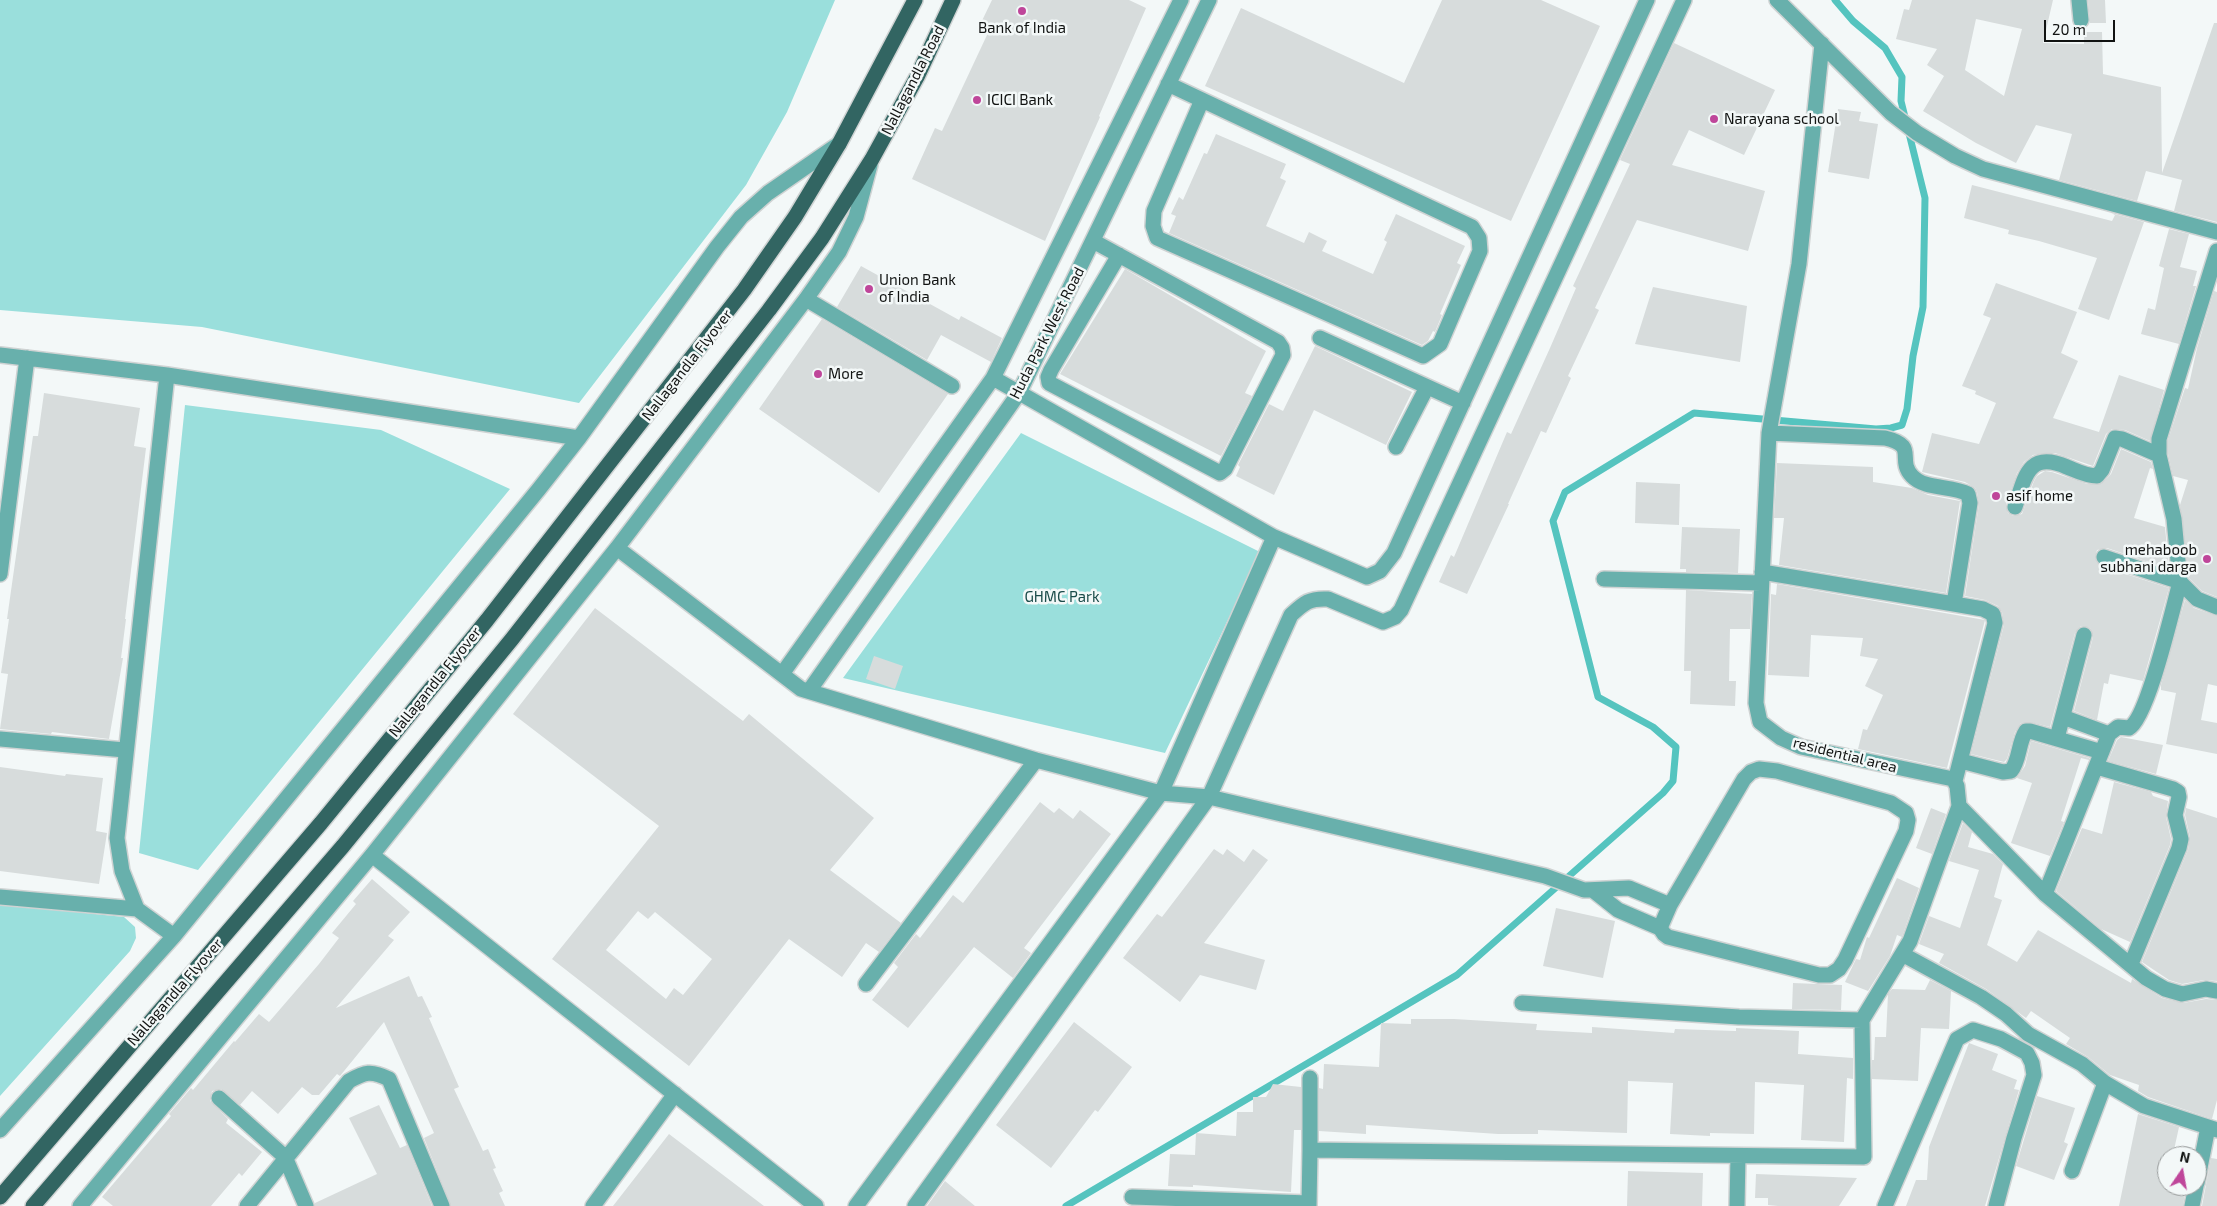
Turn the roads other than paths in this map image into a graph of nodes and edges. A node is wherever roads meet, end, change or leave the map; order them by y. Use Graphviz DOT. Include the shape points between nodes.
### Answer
graph roads {
  1 [pos="915,0"];
  2 [pos="953,0"];
  3 [pos="1180,0"];
  4 [pos="1209,0"];
  5 [pos="1647,0"];
  6 [pos="1684,0"];
  7 [pos="1777,0"];
  8 [pos="2079,0"];
  9 [pos="2081,20"];
  10 [pos="1822,44"];
  11 [pos="1168,84"];
  12 [pos="1202,100"];
  13 [pos="839,144"];
  14 [pos="872,158"];
  15 [pos="2217,232"];
  16 [pos="1092,241"];
  17 [pos="2217,251"];
  18 [pos="1119,255"];
  19 [pos="806,299"];
  20 [pos="1320,338"];
  21 [pos="0,355"];
  22 [pos="27,358"];
  23 [pos="167,375"];
  24 [pos="993,378"];
  25 [pos="952,386"];
  26 [pos="1427,387"];
  27 [pos="1019,393"];
  28 [pos="1463,403"];
  29 [pos="1769,432"];
  30 [pos="579,438"];
  31 [pos="1396,447"];
  32 [pos="2159,454"];
  33 [pos="2015,507"];
  34 [pos="1274,537"];
  35 [pos="617,548"];
  36 [pos="2104,558"];
  37 [pos="0,574"];
  38 [pos="1762,578"];
  39 [pos="1604,579"];
  40 [pos="2180,582"];
  41 [pos="1954,604"];
  42 [pos="2217,607"];
  43 [pos="2084,635"];
  44 [pos="782,674"];
  45 [pos="809,690"];
  46 [pos="2063,717"];
  47 [pos="2109,734"];
  48 [pos="2057,738"];
  49 [pos="0,739"];
  50 [pos="125,750"];
  51 [pos="2102,752"];
  52 [pos="1036,760"];
  53 [pos="1960,761"];
  54 [pos="2097,767"];
  55 [pos="1955,781"];
  56 [pos="1161,793"];
  57 [pos="1209,797"];
  58 [pos="1959,806"];
  59 [pos="372,855"];
  60 [pos="1589,891"];
  61 [pos="2045,894"];
  62 [pos="0,897"];
  63 [pos="1670,905"];
  64 [pos="137,909"];
  65 [pos="1660,928"];
  66 [pos="174,936"];
  67 [pos="1902,954"];
  68 [pos="2131,964"];
  69 [pos="866,984"];
  70 [pos="2217,991"];
  71 [pos="1522,1003"];
  72 [pos="1862,1020"];
  73 [pos="1310,1078"];
  74 [pos="2105,1083"];
  75 [pos="675,1094"];
  76 [pos="219,1098"];
  77 [pos="2213,1128"];
  78 [pos="0,1130"];
  79 [pos="2207,1149"];
  80 [pos="1310,1150"];
  81 [pos="1738,1156"];
  82 [pos="285,1157"];
  83 [pos="2072,1171"];
  84 [pos="0,1197"];
  85 [pos="1132,1197"];
  86 [pos="598,1204"];
  87 [pos="1309,1204"];
  88 [pos="33,1206"];
  89 [pos="80,1206"];
  90 [pos="247,1206"];
  91 [pos="306,1206"];
  92 [pos="442,1206"];
  93 [pos="816,1206"];
  94 [pos="856,1206"];
  95 [pos="915,1206"];
  96 [pos="1737,1206"];
  97 [pos="1885,1206"];
  98 [pos="1996,1206"];
  1 -- 13 [label="main road"];
  2 -- 14 [label="main road, Nallagandla Road" via="917,77"];
  3 -- 24 [label="street, Huda Park West Road"];
  4 -- 11 [label="street, Huda Park West Road"];
  5 -- 28 [label="street"];
  6 -- 57 [label="street" via="1401,610 1384,622 1319,598 1306,601 1291,615"];
  7 -- 10 [label="street"];
  8 -- 9 [label="street"];
  10 -- 15 [label="street" via="1891,113 1955,156 1984,170"];
  10 -- 29 [label="street, residential area" via="1799,264"];
  11 -- 12 [label="street"];
  11 -- 16 [label="street, Huda Park West Road"];
  12 -- 12 [label="street" via="1472,227 1479,238 1480,251 1440,344 1424,356 1157,238 1153,226 1154,211"];
  13 -- 30 [label="street" via="768,193 741,217"];
  13 -- 84 [label="main road, Nallagandla Flyover" via="795,217 744,290 499,604 327,815"];
  14 -- 19 [label="street" via="850,233"];
  14 -- 88 [label="main road, Nallagandla Flyover" via="822,238 769,310 512,639 343,846"];
  16 -- 18 [label="street"];
  16 -- 27 [label="street, Huda Park West Road"];
  17 -- 32 [label="street" via="2159,439"];
  18 -- 18 [label="street" via="1278,342 1282,348 1283,355 1225,469 1220,473 1049,383 1051,370"];
  19 -- 25 [label="street"];
  19 -- 35 [label="street"];
  20 -- 26 [label="street"];
  21 -- 22 [label="street"];
  22 -- 23 [label="street"];
  22 -- 37 [label="street"];
  23 -- 30 [label="street"];
  23 -- 50 [label="street"];
  24 -- 27 [label="street"];
  24 -- 44 [label="street, Huda Park West Road"];
  26 -- 28 [label="street"];
  26 -- 31 [label="street"];
  27 -- 34 [label="street"];
  27 -- 45 [label="street, Huda Park West Road"];
  28 -- 34 [label="street" via="1394,553 1380,571 1367,577"];
  29 -- 38 [label="street, residential area"];
  29 -- 41 [label="street" via="1898,441 1904,447 1906,465 1913,477 1920,482 1970,496"];
  30 -- 66 [label="street"];
  32 -- 33 [label="street" via="2115,438 2097,476 2089,476 2058,462 2035,463 2026,472"];
  32 -- 40 [label="street" via="2174,519"];
  34 -- 56 [label="street"];
  35 -- 44 [label="street"];
  35 -- 59 [label="street"];
  36 -- 40 [label="street"];
  38 -- 39 [label="street"];
  38 -- 41 [label="street"];
  38 -- 55 [label="street, residential area" via="1756,702 1760,722 1780,738 1801,747"];
  40 -- 42 [label="street" via="2197,599"];
  40 -- 47 [label="street" via="2138,720 2129,728 2118,728"];
  41 -- 53 [label="street" via="1989,611 1995,618"];
  43 -- 46 [label="street"];
  44 -- 45 [label="street" via="801,689"];
  45 -- 52 [label="street"];
  46 -- 47 [label="street"];
  46 -- 48 [label="street"];
  47 -- 51 [label="street"];
  48 -- 51 [label="street"];
  48 -- 53 [label="street" via="2026,731 2015,766 2007,772"];
  49 -- 50 [label="street"];
  50 -- 64 [label="street" via="117,838 122,871"];
  51 -- 54 [label="street"];
  52 -- 56 [label="street"];
  52 -- 69 [label="street"];
  53 -- 55 [label="street"];
  54 -- 61 [label="street"];
  54 -- 68 [label="street" via="2173,789 2180,797 2175,815 2181,839 2179,848"];
  55 -- 58 [label="street"];
  56 -- 57 [label="street"];
  56 -- 94 [label="street"];
  57 -- 60 [label="street" via="1544,876"];
  57 -- 95 [label="street"];
  58 -- 61 [label="street"];
  58 -- 67 [label="street" via="1910,941"];
  59 -- 75 [label="street"];
  59 -- 89 [label="street"];
  60 -- 63 [label="street" via="1629,888"];
  60 -- 65 [label="street" via="1618,910"];
  61 -- 68 [label="street"];
  62 -- 64 [label="street"];
  63 -- 65 [label="street"];
  63 -- 65 [label="street" via="1751,772 1759,769 1777,771 1891,803 1906,813 1908,820 1902,840 1845,960 1830,976 1806,973 1668,937"];
  64 -- 66 [label="street"];
  66 -- 78 [label="street"];
  67 -- 72 [label="street"];
  67 -- 74 [label="street" via="1981,997 2028,1034 2082,1064"];
  68 -- 70 [label="street" via="2165,989 2182,994 2206,989"];
  71 -- 72 [label="street" via="1739,1017"];
  72 -- 81 [label="street" via="1864,1157"];
  73 -- 80 [label="street"];
  74 -- 77 [label="street" via="2144,1106"];
  74 -- 83 [label="street"];
  75 -- 86 [label="street"];
  75 -- 93 [label="street"];
  76 -- 82 [label="street"];
  77 -- 79 [label="street"];
  80 -- 81 [label="street"];
  80 -- 87 [label="street"];
  81 -- 96 [label="street"];
  82 -- 90 [label="street"];
  82 -- 91 [label="street"];
  82 -- 92 [label="street" via="349,1081 364,1073 379,1074 389,1079"];
  85 -- 87 [label="street"];
  97 -- 98 [label="street" via="1957,1039 1973,1030 2001,1039 2027,1053 2034,1075"];
}
